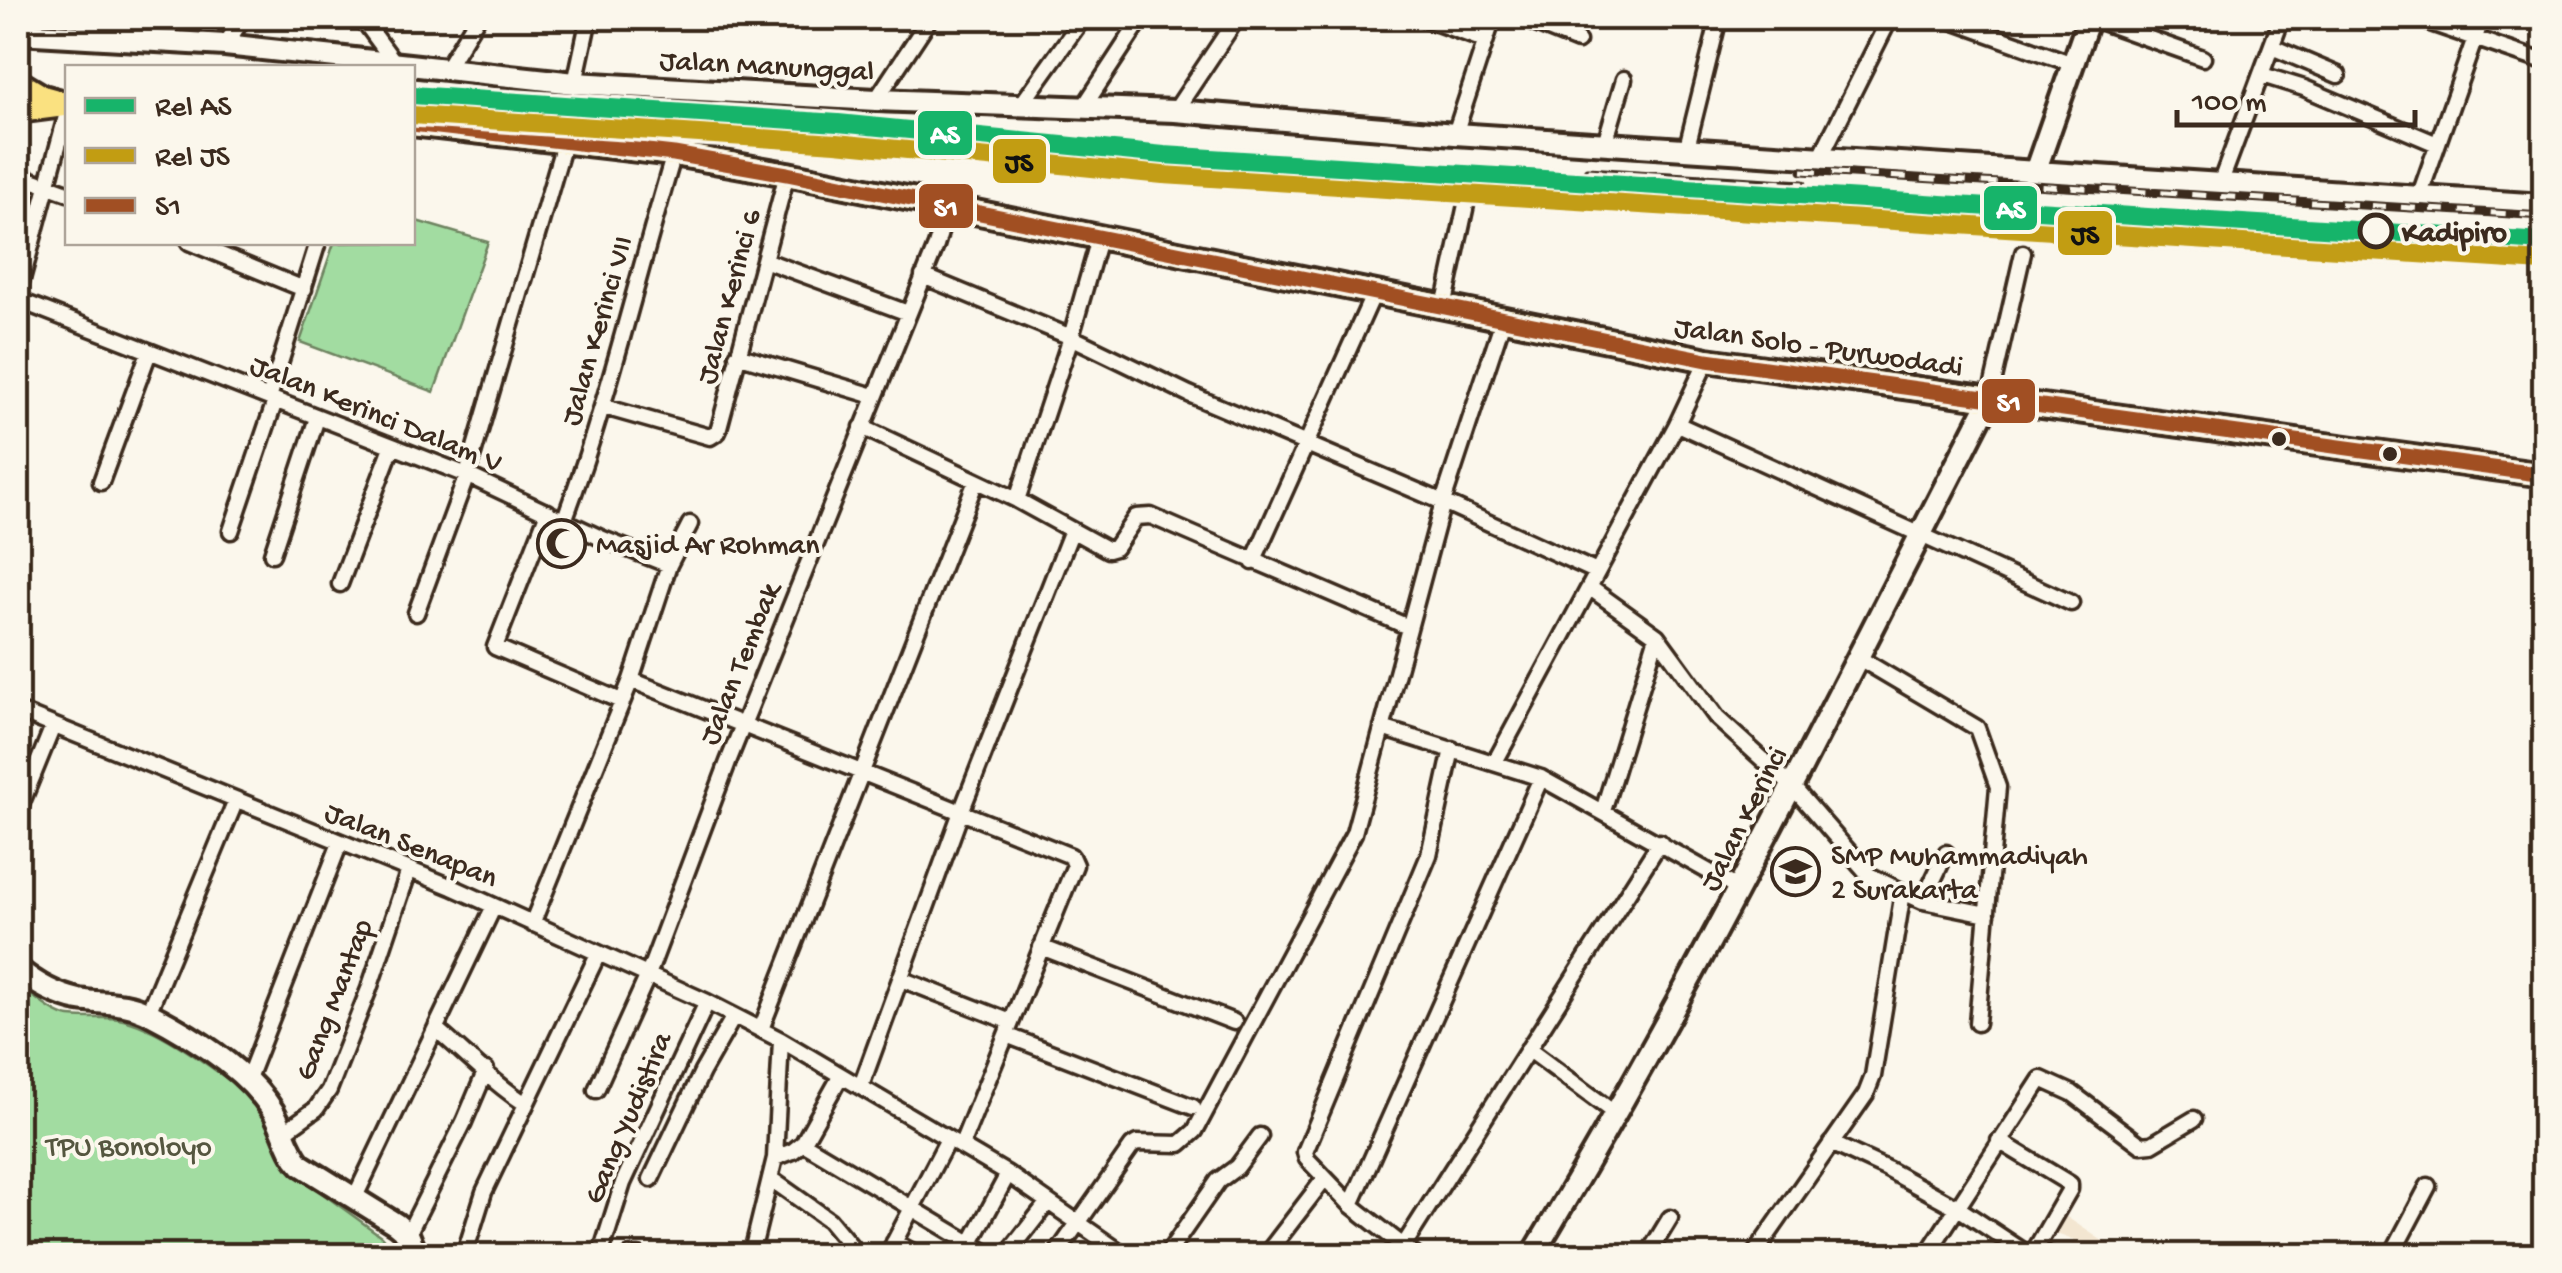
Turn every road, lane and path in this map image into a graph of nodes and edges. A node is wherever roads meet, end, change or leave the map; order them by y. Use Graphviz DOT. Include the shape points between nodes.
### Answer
graph roads {
  1 [pos="22,18"];
  2 [pos="243,18"];
  3 [pos="477,18"];
  4 [pos="589,18"];
  5 [pos="930,18"];
  6 [pos="1084,18"];
  7 [pos="1142,18"];
  8 [pos="1236,18"];
  9 [pos="1423,18"];
  10 [pos="1492,18"];
  11 [pos="1520,18"];
  12 [pos="1693,18"];
  13 [pos="1890,18"];
  14 [pos="1944,18"];
  15 [pos="2090,18"];
  16 [pos="2282,18"];
  17 [pos="2416,18"];
  18 [pos="2482,18"];
  19 [pos="365,20"];
  20 [pos="1718,20"];
  21 [pos="18,24"];
  22 [pos="18,33"];
  23 [pos="2474,38"];
  24 [pos="1484,40"];
  25 [pos="1578,41"];
  26 [pos="225,45"];
  27 [pos="2272,47"];
  28 [pos="2203,58"];
  29 [pos="394,62"];
  30 [pos="2544,62"];
  31 [pos="2073,64"];
  32 [pos="414,65"];
  33 [pos="415,65"];
  34 [pos="446,70"];
  35 [pos="2262,75"];
  36 [pos="2338,76"];
  37 [pos="1624,78"];
  38 [pos="18,82"];
  39 [pos="575,83"];
  40 [pos="876,100"];
  41 [pos="65,105"];
  42 [pos="1021,105"];
  43 [pos="65,106"];
  44 [pos="1082,108"];
  45 [pos="18,111"];
  46 [pos="1175,112"];
  47 [pos="65,119"];
  48 [pos="415,124"];
  49 [pos="1456,134"];
  50 [pos="564,140"];
  51 [pos="1605,142"];
  52 [pos="2438,144"];
  53 [pos="1687,147"];
  54 [pos="674,154"];
  55 [pos="1820,158"];
  56 [pos="2035,172"];
  57 [pos="18,174"];
  58 [pos="787,174"];
  59 [pos="2220,184"];
  60 [pos="49,186"];
  61 [pos="65,192"];
  62 [pos="2419,197"];
  63 [pos="1467,200"];
  64 [pos="2544,205"];
  65 [pos="948,206"];
  66 [pos="1100,235"];
  67 [pos="197,245"];
  68 [pos="317,245"];
  69 [pos="2024,253"];
  70 [pos="764,260"];
  71 [pos="923,276"];
  72 [pos="304,289"];
  73 [pos="1374,293"];
  74 [pos="18,297"];
  75 [pos="1444,308"];
  76 [pos="908,313"];
  77 [pos="1503,320"];
  78 [pos="1070,337"];
  79 [pos="149,352"];
  80 [pos="737,355"];
  81 [pos="1707,360"];
  82 [pos="874,396"];
  83 [pos="272,400"];
  84 [pos="1990,401"];
  85 [pos="604,408"];
  86 [pos="316,418"];
  87 [pos="1677,424"];
  88 [pos="862,427"];
  89 [pos="1306,443"];
  90 [pos="392,446"];
  91 [pos="467,474"];
  92 [pos="2544,475"];
  93 [pos="100,482"];
  94 [pos="976,482"];
  95 [pos="1017,500"];
  96 [pos="1443,502"];
  97 [pos="548,512"];
  98 [pos="565,518"];
  99 [pos="690,524"];
  100 [pos="1072,530"];
  101 [pos="230,531"];
  102 [pos="1921,536"];
  103 [pos="272,554"];
  104 [pos="1254,562"];
  105 [pos="669,565"];
  106 [pos="1597,572"];
  107 [pos="340,584"];
  108 [pos="1589,587"];
  109 [pos="2071,603"];
  110 [pos="416,614"];
  111 [pos="1408,628"];
  112 [pos="1657,636"];
  113 [pos="1860,658"];
  114 [pos="630,680"];
  115 [pos="621,701"];
  116 [pos="18,710"];
  117 [pos="53,726"];
  118 [pos="742,727"];
  119 [pos="1382,728"];
  120 [pos="1452,749"];
  121 [pos="1495,762"];
  122 [pos="861,773"];
  123 [pos="1541,778"];
  124 [pos="1792,786"];
  125 [pos="236,800"];
  126 [pos="1603,811"];
  127 [pos="18,812"];
  128 [pos="961,812"];
  129 [pos="1660,842"];
  130 [pos="340,843"];
  131 [pos="1946,854"];
  132 [pos="409,870"];
  133 [pos="1740,889"];
  134 [pos="1904,892"];
  135 [pos="1922,901"];
  136 [pos="494,906"];
  137 [pos="1986,914"];
  138 [pos="532,924"];
  139 [pos="1041,947"];
  140 [pos="598,954"];
  141 [pos="18,969"];
  142 [pos="648,975"];
  143 [pos="901,979"];
  144 [pos="706,1002"];
  145 [pos="148,1013"];
  146 [pos="734,1016"];
  147 [pos="1234,1022"];
  148 [pos="1977,1024"];
  149 [pos="1009,1028"];
  150 [pos="761,1029"];
  151 [pos="436,1030"];
  152 [pos="781,1040"];
  153 [pos="1528,1049"];
  154 [pos="486,1070"];
  155 [pos="840,1077"];
  156 [pos="247,1081"];
  157 [pos="861,1086"];
  158 [pos="596,1090"];
  159 [pos="526,1104"];
  160 [pos="1193,1108"];
  161 [pos="1617,1115"];
  162 [pos="2194,1120"];
  163 [pos="284,1132"];
  164 [pos="1260,1136"];
  165 [pos="1999,1142"];
  166 [pos="802,1143"];
  167 [pos="954,1143"];
  168 [pos="1830,1143"];
  169 [pos="775,1158"];
  170 [pos="1008,1174"];
  171 [pos="1326,1178"];
  172 [pos="651,1179"];
  173 [pos="772,1179"];
  174 [pos="2428,1186"];
  175 [pos="354,1199"];
  176 [pos="1048,1202"];
  177 [pos="1351,1205"];
  178 [pos="1958,1208"];
  179 [pos="912,1209"];
  180 [pos="1670,1218"];
  181 [pos="1078,1224"];
  182 [pos="408,1234"];
  183 [pos="891,1249"];
  184 [pos="967,1250"];
  185 [pos="1405,1253"];
  186 [pos="2033,1254"];
  187 [pos="417,1256"];
  188 [pos="464,1256"];
  189 [pos="600,1256"];
  190 [pos="630,1256"];
  191 [pos="639,1256"];
  192 [pos="751,1256"];
  193 [pos="859,1256"];
  194 [pos="920,1256"];
  195 [pos="992,1256"];
  196 [pos="1006,1256"];
  197 [pos="1056,1256"];
  198 [pos="1126,1256"];
  199 [pos="1166,1256"];
  200 [pos="1264,1256"];
  201 [pos="1532,1256"];
  202 [pos="1646,1256"];
  203 [pos="1752,1256"];
  204 [pos="1926,1256"];
  205 [pos="2050,1256"];
  206 [pos="2391,1256"];
  1 -- 21 [label="street"];
  2 -- 26 [label="street"];
  3 -- 34 [label="street"];
  4 -- 39 [label="street"];
  5 -- 40 [label="street"];
  6 -- 42 [label="street"];
  7 -- 44 [label="street"];
  8 -- 46 [label="street"];
  9 -- 24 [label="street"];
  10 -- 24 [label="street"];
  11 -- 25 [label="street"];
  12 -- 20 [label="street"];
  13 -- 55 [label="street"];
  14 -- 31 [label="street"];
  15 -- 28 [label="street"];
  15 -- 31 [label="street"];
  16 -- 27 [label="street"];
  17 -- 23 [label="street"];
  18 -- 23 [label="street"];
  19 -- 29 [label="street"];
  20 -- 53 [label="street"];
  22 -- 26 [label="street, Jalan Manunggal"];
  23 -- 30 [label="street"];
  23 -- 52 [label="street"];
  24 -- 49 [label="street"];
  26 -- 29 [label="street, Jalan Manunggal"];
  27 -- 35 [label="street"];
  27 -- 36 [label="street"];
  29 -- 32 [label="street, Jalan Manunggal"];
  31 -- 56 [label="street"];
  33 -- 34 [label="street, Jalan Manunggal"];
  34 -- 39 [label="street, Jalan Manunggal"];
  35 -- 52 [label="street"];
  35 -- 59 [label="street"];
  37 -- 51 [label="street"];
  38 -- 41 [label="main road"];
  39 -- 40 [label="street, Jalan Manunggal"];
  40 -- 42 [label="street, Jalan Manunggal"];
  42 -- 44 [label="street, Jalan Manunggal"];
  43 -- 45 [label="main road"];
  44 -- 46 [label="street, Jalan Manunggal"];
  46 -- 49 [label="street, Jalan Manunggal"];
  47 -- 60 [label="street"];
  48 -- 50 [label="main road, Jalan Solo - Purwodadi"];
  49 -- 51 [label="street, Jalan Manunggal"];
  50 -- 54 [label="main road, Jalan Solo - Purwodadi"];
  50 -- 91 [label="street"];
  51 -- 53 [label="street, Jalan Manunggal"];
  52 -- 62 [label="street"];
  53 -- 55 [label="street, Jalan Manunggal"];
  54 -- 58 [label="main road, Jalan Solo - Purwodadi"];
  54 -- 85 [label="street, Jalan Kerinci VII"];
  55 -- 56 [label="street, Jalan Manunggal"];
  56 -- 59 [label="street, Jalan Manunggal"];
  57 -- 60 [label="street"];
  58 -- 65 [label="main road, Jalan Solo - Purwodadi"];
  58 -- 70 [label="street, Jalan Kerinci 6"];
  59 -- 62 [label="street, Jalan Manunggal"];
  60 -- 61 [label="street"];
  60 -- 74 [label="street"];
  62 -- 64 [label="street, Jalan Manunggal"];
  63 -- 75 [label="street"];
  65 -- 66 [label="main road, Jalan Solo - Purwodadi"];
  65 -- 71 [label="street, Jalan Tembak"];
  66 -- 73 [label="main road, Jalan Solo - Purwodadi"];
  66 -- 78 [label="street"];
  67 -- 72 [label="street"];
  68 -- 72 [label="street"];
  69 -- 84 [label="street"];
  70 -- 76 [label="street"];
  70 -- 80 [label="street, Jalan Kerinci 6"];
  71 -- 76 [label="street, Jalan Tembak"];
  71 -- 78 [label="street"];
  72 -- 83 [label="street"];
  73 -- 75 [label="main road, Jalan Solo - Purwodadi"];
  73 -- 89 [label="street"];
  74 -- 79 [label="street, Jalan Kerinci Dalam V"];
  75 -- 77 [label="main road, Jalan Solo - Purwodadi"];
  76 -- 82 [label="street, Jalan Tembak"];
  77 -- 81 [label="main road, Jalan Solo - Purwodadi"];
  77 -- 96 [label="street"];
  78 -- 89 [label="street"];
  78 -- 95 [label="street"];
  79 -- 83 [label="street, Jalan Kerinci Dalam V"];
  79 -- 93 [label="street"];
  80 -- 82 [label="street"];
  80 -- 85 [label="street, Jalan Kerinci 6" via="718,432 710,437"];
  81 -- 84 [label="main road, Jalan Solo - Purwodadi"];
  81 -- 87 [label="street"];
  82 -- 88 [label="street, Jalan Tembak"];
  83 -- 86 [label="street, Jalan Kerinci Dalam V"];
  83 -- 101 [label="street"];
  84 -- 92 [label="main road, Jalan Solo - Purwodadi"];
  84 -- 102 [label="street, Jalan Kerinci"];
  85 -- 98 [label="street, Jalan Kerinci VII"];
  86 -- 90 [label="street, Jalan Kerinci Dalam V"];
  86 -- 103 [label="street"];
  87 -- 102 [label="street"];
  87 -- 106 [label="street"];
  88 -- 94 [label="street"];
  88 -- 118 [label="street, Jalan Tembak"];
  89 -- 96 [label="street"];
  89 -- 104 [label="street"];
  90 -- 91 [label="street, Jalan Kerinci Dalam V"];
  90 -- 107 [label="street"];
  91 -- 97 [label="street, Jalan Kerinci Dalam V"];
  91 -- 110 [label="street"];
  94 -- 95 [label="street"];
  94 -- 122 [label="street"];
  95 -- 100 [label="street"];
  96 -- 106 [label="street"];
  96 -- 111 [label="street"];
  97 -- 98 [label="street, Jalan Kerinci Dalam V"];
  97 -- 115 [label="street" via="495,646"];
  98 -- 105 [label="street, Jalan Kerinci Dalam V"];
  99 -- 105 [label="street"];
  100 -- 104 [label="street" via="1112,550 1144,514"];
  100 -- 128 [label="street"];
  102 -- 109 [label="street"];
  102 -- 113 [label="street, Jalan Kerinci"];
  104 -- 111 [label="street"];
  105 -- 114 [label="street"];
  106 -- 108 [label="street"];
  108 -- 112 [label="street"];
  108 -- 121 [label="street"];
  111 -- 119 [label="street"];
  112 -- 124 [label="street" via="1718,718"];
  112 -- 126 [label="street"];
  113 -- 124 [label="street, Jalan Kerinci"];
  113 -- 137 [label="street" via="1981,736 1998,787"];
  114 -- 115 [label="street"];
  114 -- 118 [label="street"];
  115 -- 138 [label="street"];
  116 -- 117 [label="street, Jalan Senapan"];
  117 -- 125 [label="street, Jalan Senapan"];
  117 -- 127 [label="street"];
  118 -- 122 [label="street"];
  118 -- 142 [label="street, Jalan Tembak"];
  119 -- 120 [label="street"];
  119 -- 181 [label="street" via="1354,833 1194,1131 1180,1144 1132,1146"];
  120 -- 121 [label="street"];
  120 -- 171 [label="street" via="1429,855 1305,1152"];
  121 -- 123 [label="street"];
  122 -- 128 [label="street"];
  122 -- 150 [label="street"];
  123 -- 126 [label="street"];
  123 -- 177 [label="street"];
  124 -- 133 [label="street, Jalan Kerinci"];
  124 -- 134 [label="street" via="1869,875"];
  125 -- 130 [label="street, Jalan Senapan"];
  125 -- 145 [label="street"];
  126 -- 129 [label="street"];
  128 -- 139 [label="street" via="1071,856 1075,865"];
  128 -- 143 [label="street"];
  129 -- 133 [label="street"];
  129 -- 153 [label="street"];
  130 -- 132 [label="street, Jalan Senapan"];
  130 -- 156 [label="street"];
  131 -- 135 [label="street"];
  132 -- 136 [label="street, Jalan Senapan"];
  132 -- 163 [label="street, Gang Mantap" via="328,1090 316,1109"];
  133 -- 161 [label="street, Jalan Kerinci"];
  134 -- 135 [label="street"];
  134 -- 168 [label="street" via="1872,1076 1849,1123"];
  135 -- 137 [label="street"];
  136 -- 138 [label="street, Jalan Senapan"];
  136 -- 151 [label="street"];
  137 -- 148 [label="street"];
  138 -- 140 [label="street, Jalan Senapan"];
  139 -- 147 [label="street"];
  139 -- 149 [label="street"];
  140 -- 142 [label="street, Jalan Senapan"];
  140 -- 159 [label="street"];
  141 -- 145 [label="street" via="58,994"];
  142 -- 144 [label="street, Jalan Senapan"];
  142 -- 158 [label="street, Jalan Tembak"];
  143 -- 149 [label="street"];
  143 -- 157 [label="street"];
  144 -- 146 [label="street, Jalan Senapan"];
  144 -- 189 [label="street, Gang Yudistira" via="623,1183"];
  145 -- 156 [label="street"];
  146 -- 150 [label="street, Jalan Senapan"];
  146 -- 172 [label="street"];
  149 -- 160 [label="street"];
  149 -- 167 [label="street"];
  150 -- 152 [label="street, Jalan Senapan"];
  151 -- 154 [label="street"];
  151 -- 175 [label="street"];
  152 -- 155 [label="street, Jalan Senapan"];
  152 -- 169 [label="street"];
  153 -- 161 [label="street"];
  153 -- 185 [label="street"];
  154 -- 159 [label="street"];
  154 -- 182 [label="street"];
  155 -- 157 [label="street, Jalan Senapan"];
  155 -- 166 [label="street"];
  156 -- 163 [label="street"];
  157 -- 167 [label="street, Jalan Senapan"];
  159 -- 188 [label="street" via="484,1192"];
  161 -- 201 [label="street, Jalan Kerinci"];
  162 -- 165 [label="street" via="2141,1145 2041,1078"];
  163 -- 175 [label="street" via="302,1165"];
  164 -- 199 [label="street" via="1237,1168 1218,1181"];
  165 -- 178 [label="street"];
  165 -- 186 [label="street" via="2070,1184"];
  166 -- 169 [label="street"];
  166 -- 179 [label="street"];
  167 -- 170 [label="street, Jalan Senapan"];
  167 -- 179 [label="street"];
  168 -- 178 [label="street"];
  168 -- 203 [label="street"];
  169 -- 173 [label="street"];
  170 -- 176 [label="street, Jalan Senapan"];
  170 -- 184 [label="street"];
  171 -- 177 [label="street"];
  171 -- 200 [label="street"];
  173 -- 192 [label="street"];
  173 -- 193 [label="street" via="830,1220"];
  174 -- 206 [label="street"];
  175 -- 182 [label="street"];
  176 -- 181 [label="street, Jalan Senapan"];
  176 -- 196 [label="street"];
  177 -- 185 [label="street"];
  178 -- 186 [label="street"];
  178 -- 204 [label="street"];
  179 -- 183 [label="street"];
  179 -- 184 [label="street"];
  180 -- 202 [label="street"];
  181 -- 197 [label="street"];
  181 -- 198 [label="street, Jalan Senapan"];
  182 -- 187 [label="street"];
  183 -- 194 [label="street"];
  184 -- 195 [label="street"];
  186 -- 205 [label="street"];
  190 -- 191 [label="street"];
}
